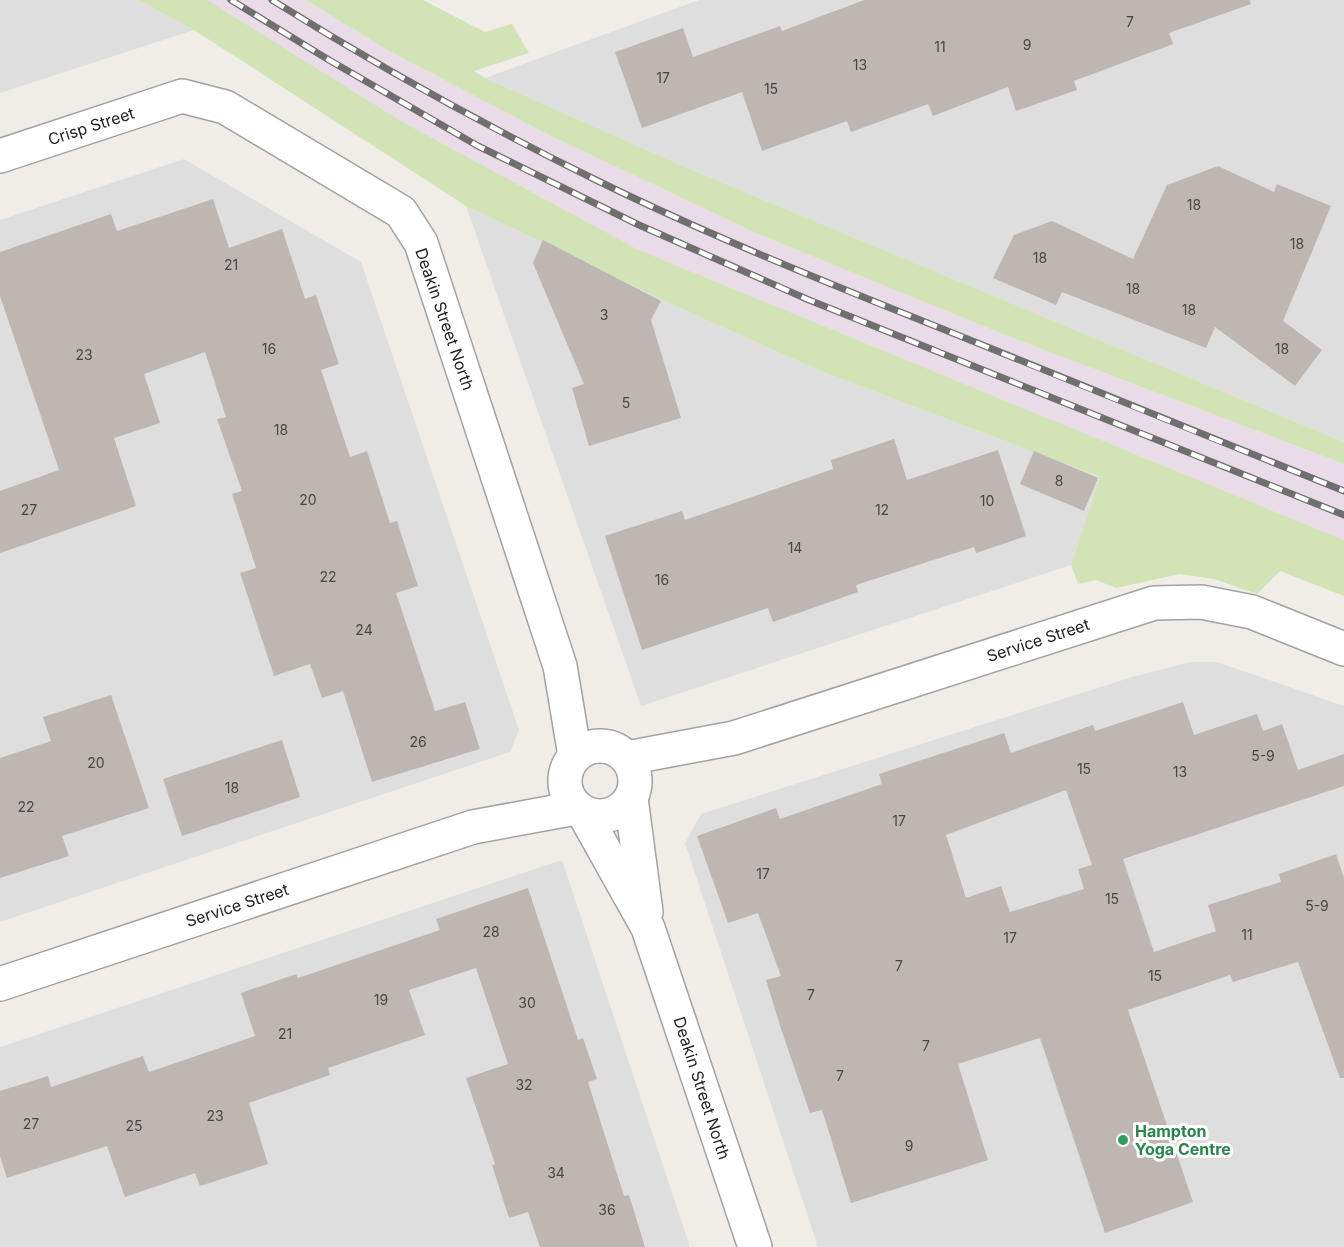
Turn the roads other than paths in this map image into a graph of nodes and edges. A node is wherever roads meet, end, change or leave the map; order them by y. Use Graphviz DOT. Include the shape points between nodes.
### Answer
graph roads {
  1 [pos="182,96"];
  2 [pos="0,156"];
  3 [pos="1344,649"];
  4 [pos="599,781"];
  5 [pos="648,928"];
  6 [pos="0,984"];
  7 [pos="755,1247"];
  1 -- 2 [label="street, Crisp Street"];
  1 -- 4 [label="street, Deakin Street North" via="225,107 401,212 421,243"];
  3 -- 4 [label="street, Service Street" via="1252,612 1201,602 1154,603"];
  4 -- 5 [label="street, Deakin Street North"];
  4 -- 5 [label="street, Deakin Street North"];
  4 -- 6 [label="street, Service Street"];
  5 -- 7 [label="street, Deakin Street North"];
}
